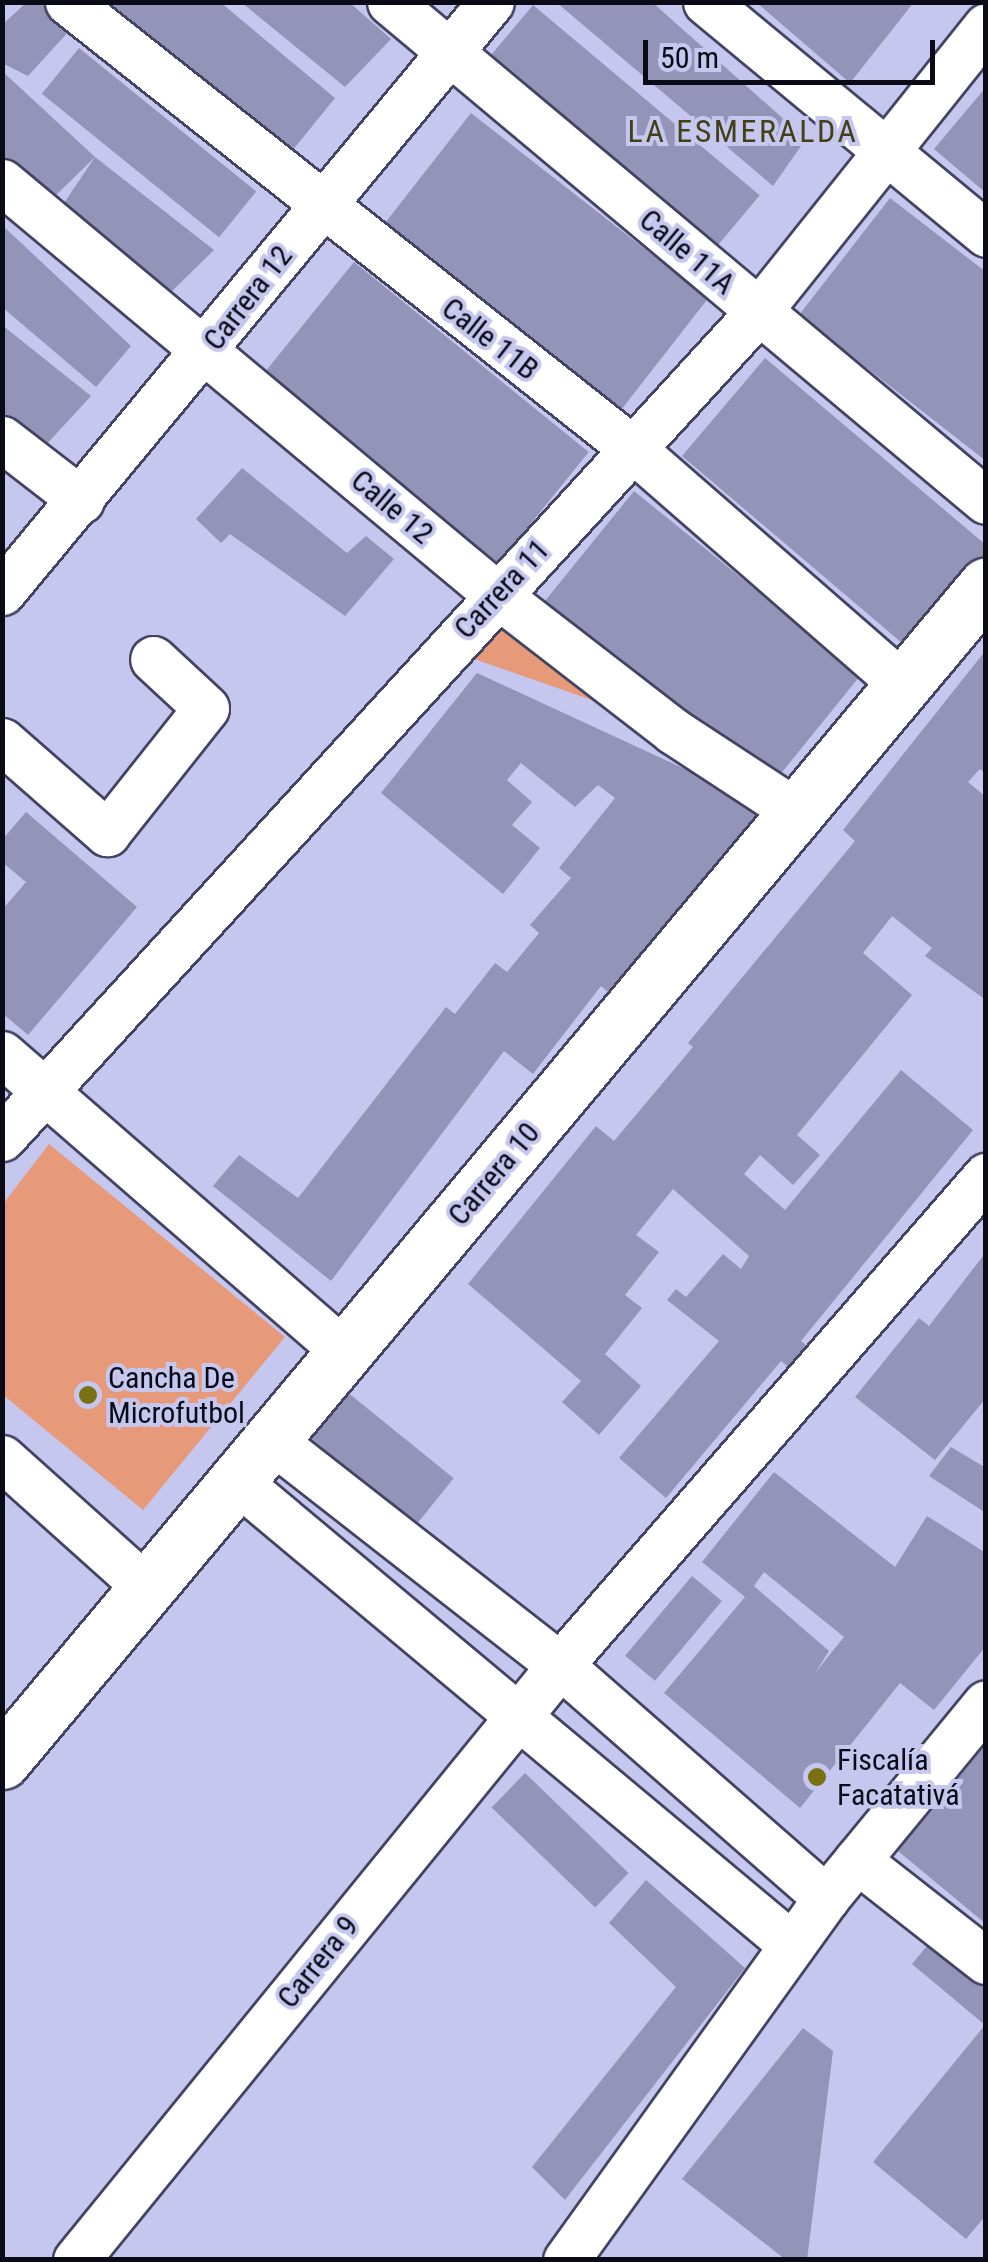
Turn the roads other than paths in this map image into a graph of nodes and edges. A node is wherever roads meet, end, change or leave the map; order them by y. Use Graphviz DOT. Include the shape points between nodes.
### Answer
graph roads {
  1 [pos="68,2"];
  2 [pos="390,2"];
  3 [pos="491,2"];
  4 [pos="706,2"];
  5 [pos="986,26"];
  6 [pos="452,55"];
  7 [pos="882,154"];
  8 [pos="2,182"];
  9 [pos="318,206"];
  10 [pos="986,234"];
  11 [pos="758,312"];
  12 [pos="207,352"];
  13 [pos="2,439"];
  14 [pos="634,450"];
  15 [pos="81,500"];
  16 [pos="986,501"];
  17 [pos="986,586"];
  18 [pos="2,592"];
  19 [pos="496,594"];
  20 [pos="152,658"];
  21 [pos="902,685"];
  22 [pos="2,741"];
  23 [pos="796,812"];
  24 [pos="2,1054"];
  25 [pos="43,1088"];
  26 [pos="2,1138"];
  27 [pos="986,1176"];
  28 [pos="345,1352"];
  29 [pos="272,1441"];
  30 [pos="2,1458"];
  31 [pos="238,1482"];
  32 [pos="147,1588"];
  33 [pos="560,1665"];
  34 [pos="986,1703"];
  35 [pos="519,1714"];
  36 [pos="2,1762"];
  37 [pos="856,1860"];
  38 [pos="826,1898"];
  39 [pos="792,1945"];
  40 [pos="986,1962"];
  41 [pos="76,2260"];
  42 [pos="566,2260"];
  1 -- 9 [label="street, Calle 11B"];
  2 -- 6 [label="street, Calle 11A"];
  3 -- 6 [label="street, Carrera 12"];
  4 -- 7 [label="street"];
  5 -- 7 [label="street, Carrera 11"];
  6 -- 9 [label="street, Carrera 12"];
  6 -- 11 [label="street, Calle 11A"];
  7 -- 10 [label="street"];
  7 -- 11 [label="street, Carrera 11"];
  8 -- 12 [label="street, Calle 12"];
  9 -- 12 [label="street, Carrera 12"];
  9 -- 14 [label="street, Calle 11B"];
  11 -- 14 [label="street, Carrera 11"];
  11 -- 16 [label="street, Calle 11A"];
  12 -- 15 [label="street, Carrera 12"];
  12 -- 19 [label="street, Calle 12"];
  13 -- 15 [label="street"];
  14 -- 19 [label="street, Carrera 11"];
  14 -- 21 [label="street, Calle 11B"];
  15 -- 18 [label="street, Carrera 12"];
  17 -- 21 [label="street, Carrera 10"];
  19 -- 23 [label="street, Calle 12" via="673,731"];
  19 -- 25 [label="street, Carrera 11"];
  20 -- 22 [label="street" via="206,708 107,832"];
  21 -- 23 [label="street, Carrera 10"];
  23 -- 28 [label="street, Carrera 10"];
  24 -- 25 [label="street"];
  25 -- 26 [label="street, Carrera 11"];
  25 -- 28 [label="street"];
  27 -- 33 [label="street, Carrera 9"];
  28 -- 29 [label="street, Carrera 10"];
  29 -- 31 [label="street, Carrera 10"];
  29 -- 33 [label="street"];
  30 -- 32 [label="street"];
  31 -- 32 [label="street, Carrera 10"];
  31 -- 35 [label="street"];
  32 -- 36 [label="street, Carrera 10"];
  33 -- 35 [label="street, Carrera 9"];
  33 -- 38 [label="street"];
  34 -- 37 [label="street"];
  35 -- 39 [label="street"];
  35 -- 41 [label="street, Carrera 9"];
  37 -- 38 [label="street"];
  37 -- 40 [label="street"];
  38 -- 39 [label="street"];
  39 -- 42 [label="street"];
}
